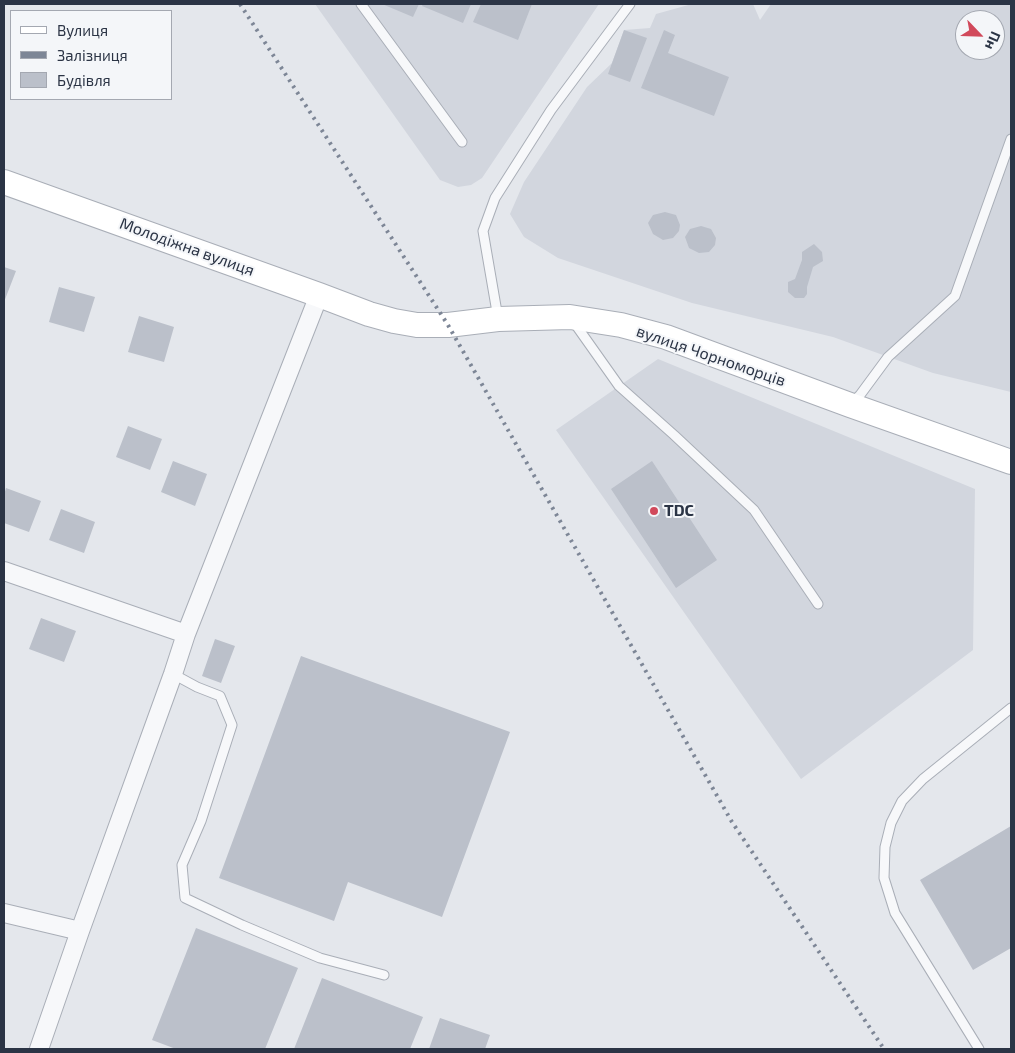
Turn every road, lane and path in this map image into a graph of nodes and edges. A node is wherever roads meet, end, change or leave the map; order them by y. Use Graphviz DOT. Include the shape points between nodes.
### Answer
graph roads {
  1 [pos="361,4"];
  2 [pos="630,4"];
  3 [pos="1011,139"];
  4 [pos="462,142"];
  5 [pos="4,182"];
  6 [pos="319,295"];
  7 [pos="369,314"];
  8 [pos="570,317"];
  9 [pos="498,319"];
  10 [pos="850,405"];
  11 [pos="1011,462"];
  12 [pos="4,571"];
  13 [pos="818,604"];
  14 [pos="186,634"];
  15 [pos="173,674"];
  16 [pos="1011,708"];
  17 [pos="4,913"];
  18 [pos="80,931"];
  19 [pos="384,975"];
  20 [pos="38,1049"];
  21 [pos="979,1049"];
  1 -- 4 [label="lane"];
  2 -- 9 [label="lane" via="551,110 495,198 483,231"];
  3 -- 10 [label="lane" via="955,296 888,357"];
  5 -- 6 [label="street, Молодіжна вулиця"];
  6 -- 7 [label="street, Молодіжна вулиця"];
  6 -- 14 [label="street"];
  7 -- 9 [label="street, вулиця Чорноморців" via="416,325"];
  8 -- 9 [label="street, вулиця Чорноморців"];
  8 -- 10 [label="street, вулиця Чорноморців" via="621,325 666,337"];
  8 -- 13 [label="lane" via="619,386 754,510"];
  10 -- 11 [label="street, вулиця Чорноморців"];
  12 -- 14 [label="street"];
  14 -- 15 [label="street"];
  15 -- 18 [label="street"];
  15 -- 19 [label="lane" via="220,696 232,724 201,821 182,864 185,898 320,958"];
  16 -- 21 [label="lane" via="923,779 902,802 891,823 885,847 884,878 895,913"];
  17 -- 18 [label="street"];
  18 -- 20 [label="street"];
}
